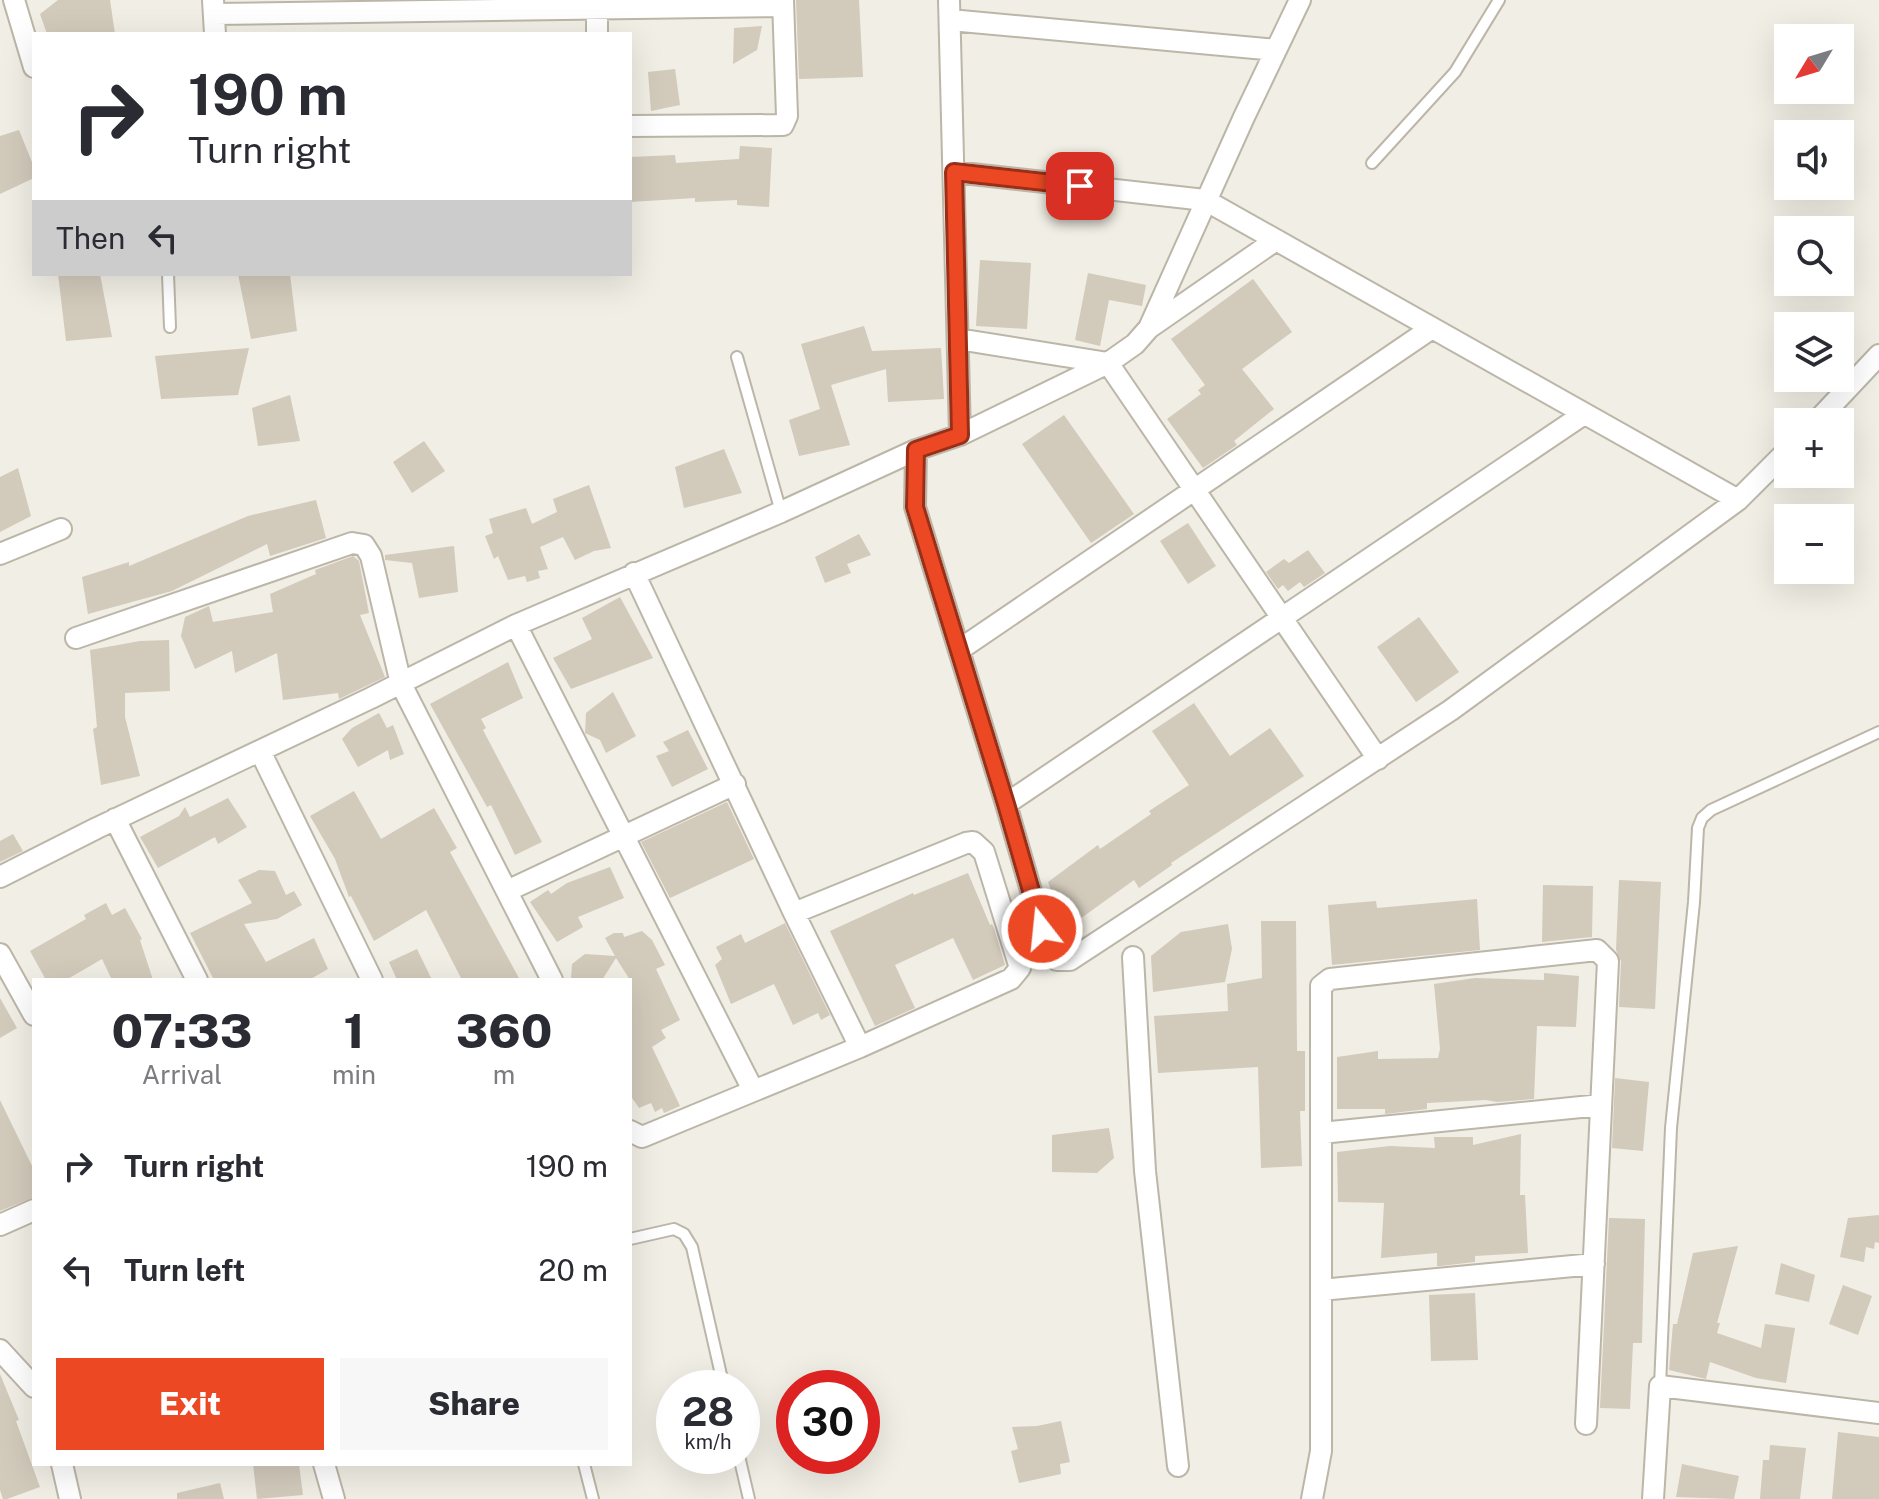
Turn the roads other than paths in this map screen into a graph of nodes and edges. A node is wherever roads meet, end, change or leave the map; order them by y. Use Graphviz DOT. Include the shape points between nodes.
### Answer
graph roads {
  1 [pos="14,0"];
  2 [pos="1300,0"];
  3 [pos="1499,0"];
  4 [pos="783,3"];
  5 [pos="597,9"];
  6 [pos="950,10"];
  7 [pos="214,16"];
  8 [pos="597,32"];
  9 [pos="1276,50"];
  10 [pos="32,60"];
  11 [pos="632,126"];
  12 [pos="1372,163"];
  13 [pos="954,172"];
  14 [pos="1205,200"];
  15 [pos="1276,240"];
  16 [pos="168,276"];
  17 [pos="170,327"];
  18 [pos="1149,328"];
  19 [pos="1432,328"];
  20 [pos="958,339"];
  21 [pos="1879,355"];
  22 [pos="737,357"];
  23 [pos="1108,363"];
  24 [pos="1829,408"];
  25 [pos="1584,414"];
  26 [pos="960,435"];
  27 [pos="916,450"];
  28 [pos="1774,464"];
  29 [pos="1194,490"];
  30 [pos="1738,500"];
  31 [pos="781,512"];
  32 [pos="61,529"];
  33 [pos="0,554"];
  34 [pos="634,573"];
  35 [pos="1281,618"];
  36 [pos="516,625"];
  37 [pos="76,638"];
  38 [pos="959,650"];
  39 [pos="401,684"];
  40 [pos="1879,732"];
  41 [pos="260,751"];
  42 [pos="1378,759"];
  43 [pos="735,784"];
  44 [pos="1006,804"];
  45 [pos="115,819"];
  46 [pos="623,834"];
  47 [pos="0,877"];
  48 [pos="507,891"];
  49 [pos="794,913"];
  50 [pos="0,954"];
  51 [pos="1133,957"];
  52 [pos="196,978"];
  53 [pos="371,978"];
  54 [pos="551,978"];
  55 [pos="32,1011"];
  56 [pos="860,1047"];
  57 [pos="753,1090"];
  58 [pos="1601,1105"];
  59 [pos="632,1132"];
  60 [pos="1321,1133"];
  61 [pos="32,1211"];
  62 [pos="0,1225"];
  63 [pos="632,1239"];
  64 [pos="1594,1264"];
  65 [pos="1321,1290"];
  66 [pos="0,1350"];
  67 [pos="720,1370"];
  68 [pos="32,1385"];
  69 [pos="1660,1386"];
  70 [pos="1879,1413"];
  71 [pos="1586,1424"];
  72 [pos="62,1466"];
  73 [pos="325,1466"];
  74 [pos="585,1466"];
  75 [pos="1178,1466"];
  76 [pos="743,1474"];
  77 [pos="70,1499"];
  78 [pos="334,1499"];
  79 [pos="593,1499"];
  80 [pos="749,1499"];
  81 [pos="1312,1499"];
  82 [pos="1653,1499"];
  1 -- 10 [label="street"];
  2 -- 9 [label="street"];
  3 -- 12 [label="lane" via="1455,72"];
  4 -- 5 [label="street"];
  4 -- 11 [label="street" via="783,125"];
  5 -- 7 [label="street"];
  5 -- 8 [label="street"];
  6 -- 9 [label="street"];
  6 -- 13 [label="street"];
  9 -- 14 [label="street"];
  13 -- 14 [label="street"];
  13 -- 20 [label="street"];
  14 -- 15 [label="street"];
  14 -- 18 [label="street"];
  15 -- 18 [label="street"];
  15 -- 19 [label="street"];
  16 -- 17 [label="lane"];
  18 -- 23 [label="street"];
  19 -- 25 [label="street"];
  19 -- 29 [label="street"];
  20 -- 23 [label="street"];
  20 -- 26 [label="street"];
  21 -- 24 [label="street"];
  22 -- 31 [label="lane"];
  23 -- 26 [label="street"];
  23 -- 29 [label="street"];
  25 -- 30 [label="street"];
  25 -- 35 [label="street"];
  26 -- 27 [label="street"];
  27 -- 31 [label="street"];
  27 -- 38 [label="street" via="915,507"];
  28 -- 30 [label="street"];
  29 -- 35 [label="street"];
  29 -- 38 [label="street"];
  30 -- 42 [label="street"];
  31 -- 34 [label="street"];
  32 -- 33 [label="street"];
  34 -- 36 [label="street"];
  34 -- 43 [label="street"];
  35 -- 42 [label="street"];
  35 -- 44 [label="street"];
  36 -- 39 [label="street"];
  36 -- 46 [label="street"];
  37 -- 39 [label="street" via="359,543 371,556"];
  38 -- 44 [label="street"];
  39 -- 41 [label="street"];
  39 -- 48 [label="street"];
  40 -- 69 [label="lane" via="1711,810 1698,828 1671,1128"];
  41 -- 45 [label="street"];
  41 -- 53 [label="street"];
  42 -- 44 [label="street" via="1070,960 1057,960 1050,951"];
  43 -- 46 [label="street"];
  43 -- 49 [label="street"];
  45 -- 47 [label="street"];
  45 -- 52 [label="street"];
  46 -- 48 [label="street"];
  46 -- 57 [label="street"];
  48 -- 54 [label="street"];
  49 -- 56 [label="street"];
  49 -- 56 [label="street" via="966,843 973,842 984,852 1020,963 1017,974"];
  50 -- 55 [label="street"];
  51 -- 75 [label="street" via="1145,1171"];
  56 -- 57 [label="street"];
  57 -- 59 [label="street" via="642,1137"];
  58 -- 60 [label="street"];
  58 -- 60 [label="street" via="1608,961 1597,950 1326,980 1321,986"];
  58 -- 64 [label="street"];
  60 -- 65 [label="street"];
  61 -- 62 [label="street"];
  63 -- 67 [label="lane" via="674,1229 684,1234 692,1247"];
  64 -- 65 [label="street"];
  64 -- 71 [label="street"];
  65 -- 81 [label="street" via="1321,1451"];
  66 -- 68 [label="street"];
  69 -- 70 [label="street"];
  69 -- 82 [label="street"];
  72 -- 77 [label="street"];
  73 -- 78 [label="street"];
  74 -- 79 [label="lane"];
  76 -- 80 [label="lane"];
}
